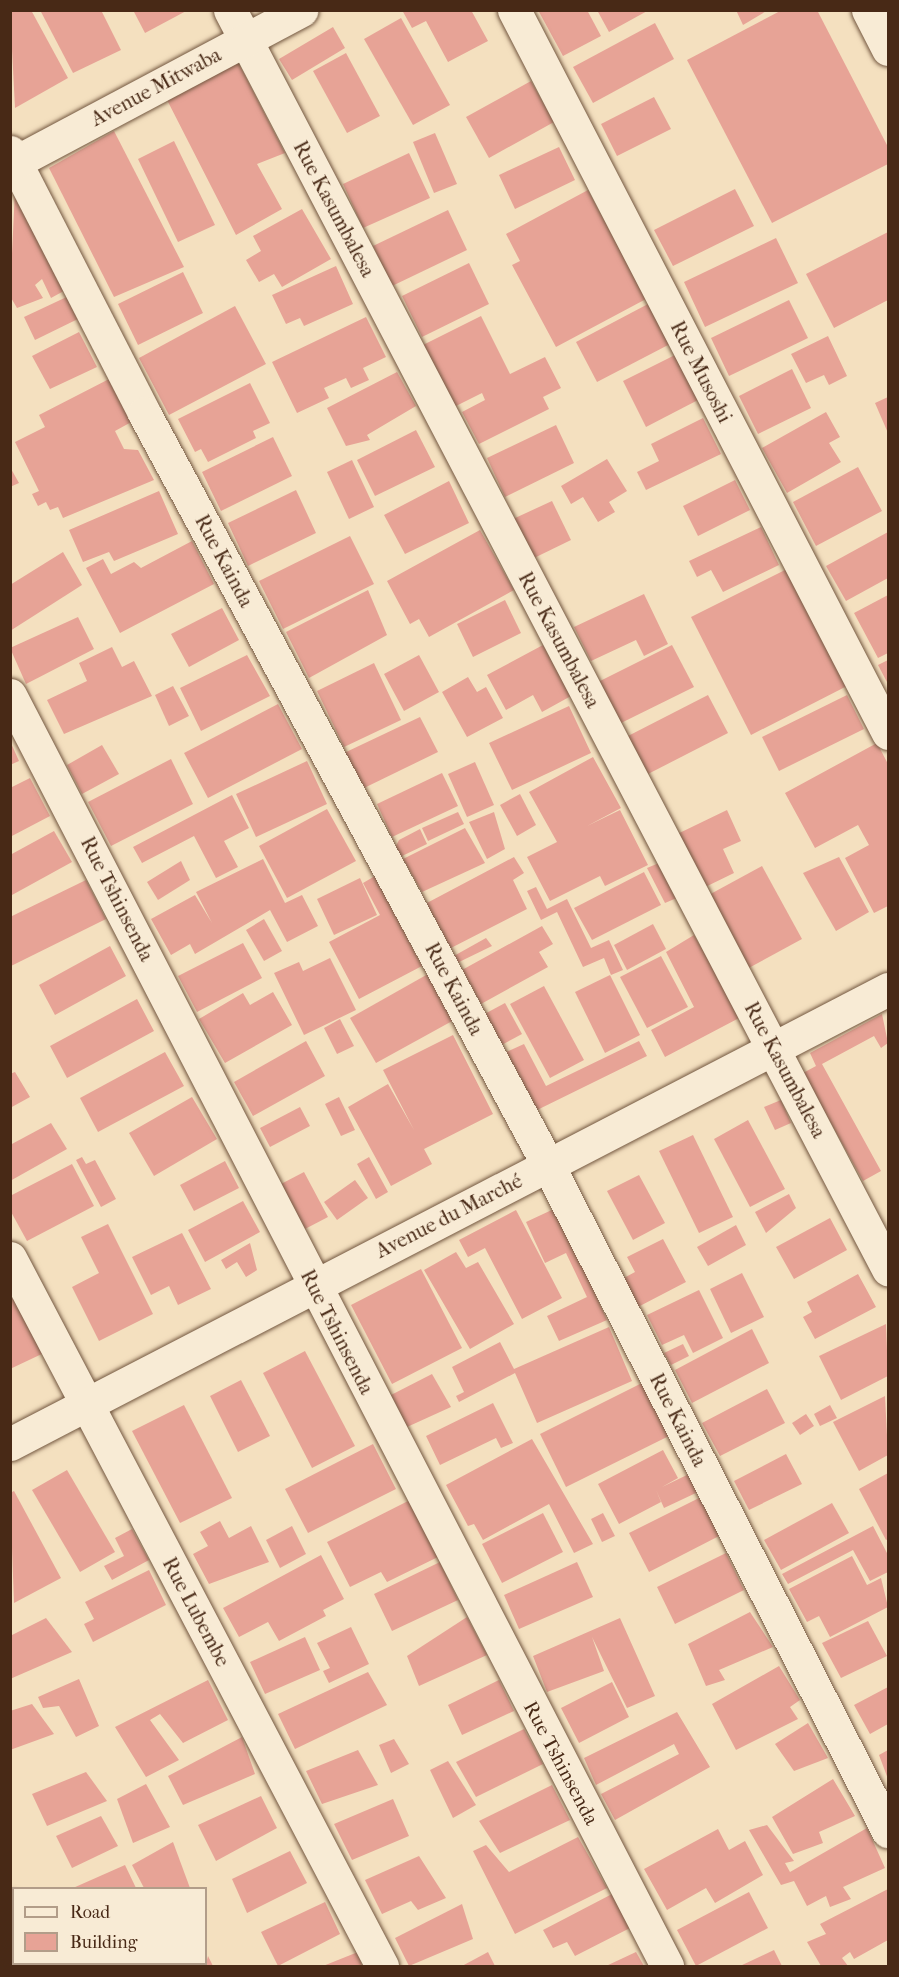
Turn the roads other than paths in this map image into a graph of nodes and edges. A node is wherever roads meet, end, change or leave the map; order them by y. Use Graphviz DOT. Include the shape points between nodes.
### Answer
graph roads {
  1 [pos="230,10"];
  2 [pos="301,10"];
  3 [pos="514,10"];
  4 [pos="868,10"];
  5 [pos="245,39"];
  6 [pos="888,49"];
  7 [pos="12,159"];
  8 [pos="10,695"];
  9 [pos="888,733"];
  10 [pos="888,989"];
  11 [pos="773,1048"];
  12 [pos="548,1165"];
  13 [pos="10,1258"];
  14 [pos="888,1269"];
  15 [pos="313,1286"];
  16 [pos="86,1404"];
  17 [pos="10,1444"];
  18 [pos="888,1831"];
  19 [pos="382,1966"];
  20 [pos="667,1966"];
  1 -- 5 [label="street, Rue Kasumbalesa"];
  2 -- 5 [label="street, Avenue Mitwaba"];
  3 -- 9 [label="street, Rue Musoshi"];
  4 -- 6 [label="street"];
  5 -- 7 [label="street, Avenue Mitwaba"];
  5 -- 11 [label="street, Rue Kasumbalesa"];
  7 -- 12 [label="street, Rue Kainda"];
  8 -- 15 [label="street, Rue Tshinsenda"];
  10 -- 11 [label="street, Avenue du Marché"];
  11 -- 12 [label="street, Avenue du Marché"];
  11 -- 14 [label="street, Rue Kasumbalesa"];
  12 -- 15 [label="street, Avenue du Marché"];
  12 -- 18 [label="street, Rue Kainda"];
  13 -- 16 [label="street, Rue Lubembe"];
  15 -- 16 [label="street, Avenue du Marché"];
  15 -- 20 [label="street, Rue Tshinsenda"];
  16 -- 17 [label="street, Avenue du Marché"];
  16 -- 19 [label="street, Rue Lubembe"];
}
